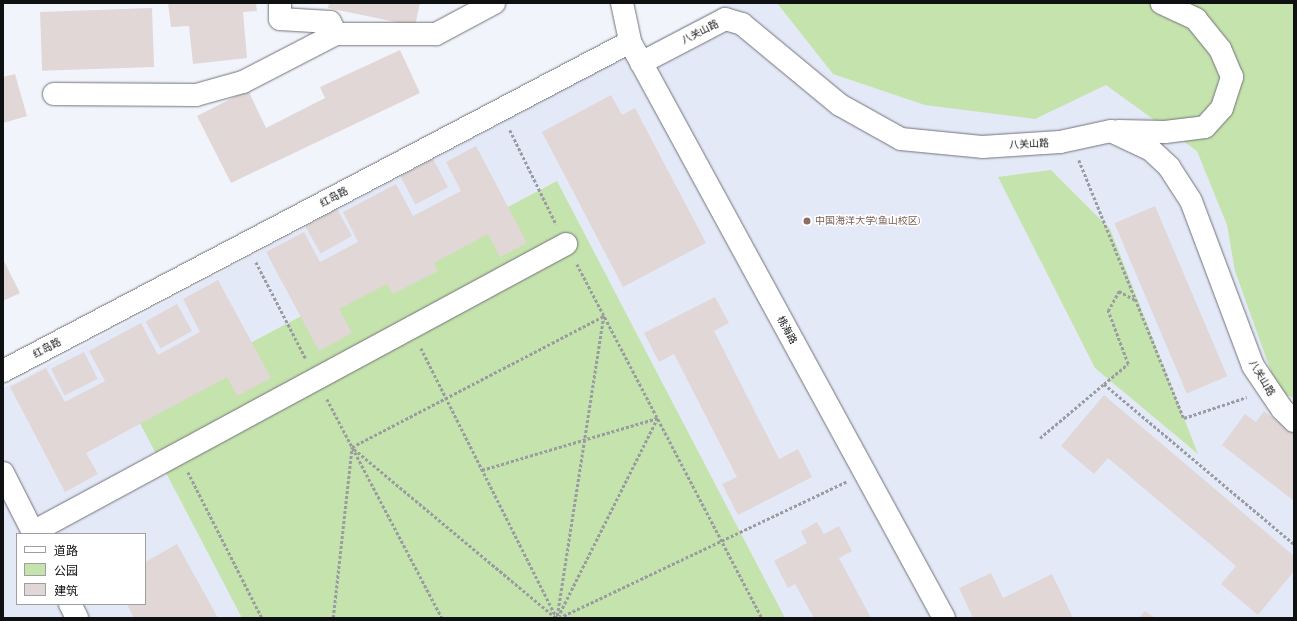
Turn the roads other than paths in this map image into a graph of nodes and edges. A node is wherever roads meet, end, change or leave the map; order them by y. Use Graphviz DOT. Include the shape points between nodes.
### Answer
graph roads {
  1 [pos="280,3"];
  2 [pos="494,3"];
  3 [pos="622,3"];
  4 [pos="1161,3"];
  5 [pos="336,34"];
  6 [pos="630,42"];
  7 [pos="641,63"];
  8 [pos="54,94"];
  9 [pos="1111,131"];
  10 [pos="566,244"];
  11 [pos="3,371"];
  12 [pos="1294,421"];
  13 [pos="3,473"];
  14 [pos="34,533"];
  15 [pos="70,605"];
  16 [pos="77,618"];
  17 [pos="944,618"];
  1 -- 5 [label="street" via="280,19 330,22"];
  2 -- 5 [label="street" via="436,34"];
  3 -- 6 [label="street"];
  4 -- 9 [label="street" via="1196,19 1220,49 1232,77 1222,108 1205,127 1165,132"];
  5 -- 8 [label="street" via="242,82 196,95"];
  6 -- 7 [label="street, 桃海路"];
  6 -- 11 [label="street, 红岛路"];
  7 -- 9 [label="street, 八关山路" via="725,19 742,24 840,105 901,139 982,147 1071,140"];
  7 -- 17 [label="street, 桃海路"];
  9 -- 12 [label="street, 八关山路" via="1151,150 1169,167 1191,201 1253,366 1282,409"];
  10 -- 14 [label="street"];
  13 -- 14 [label="street"];
  15 -- 16 [label="street"];
}
